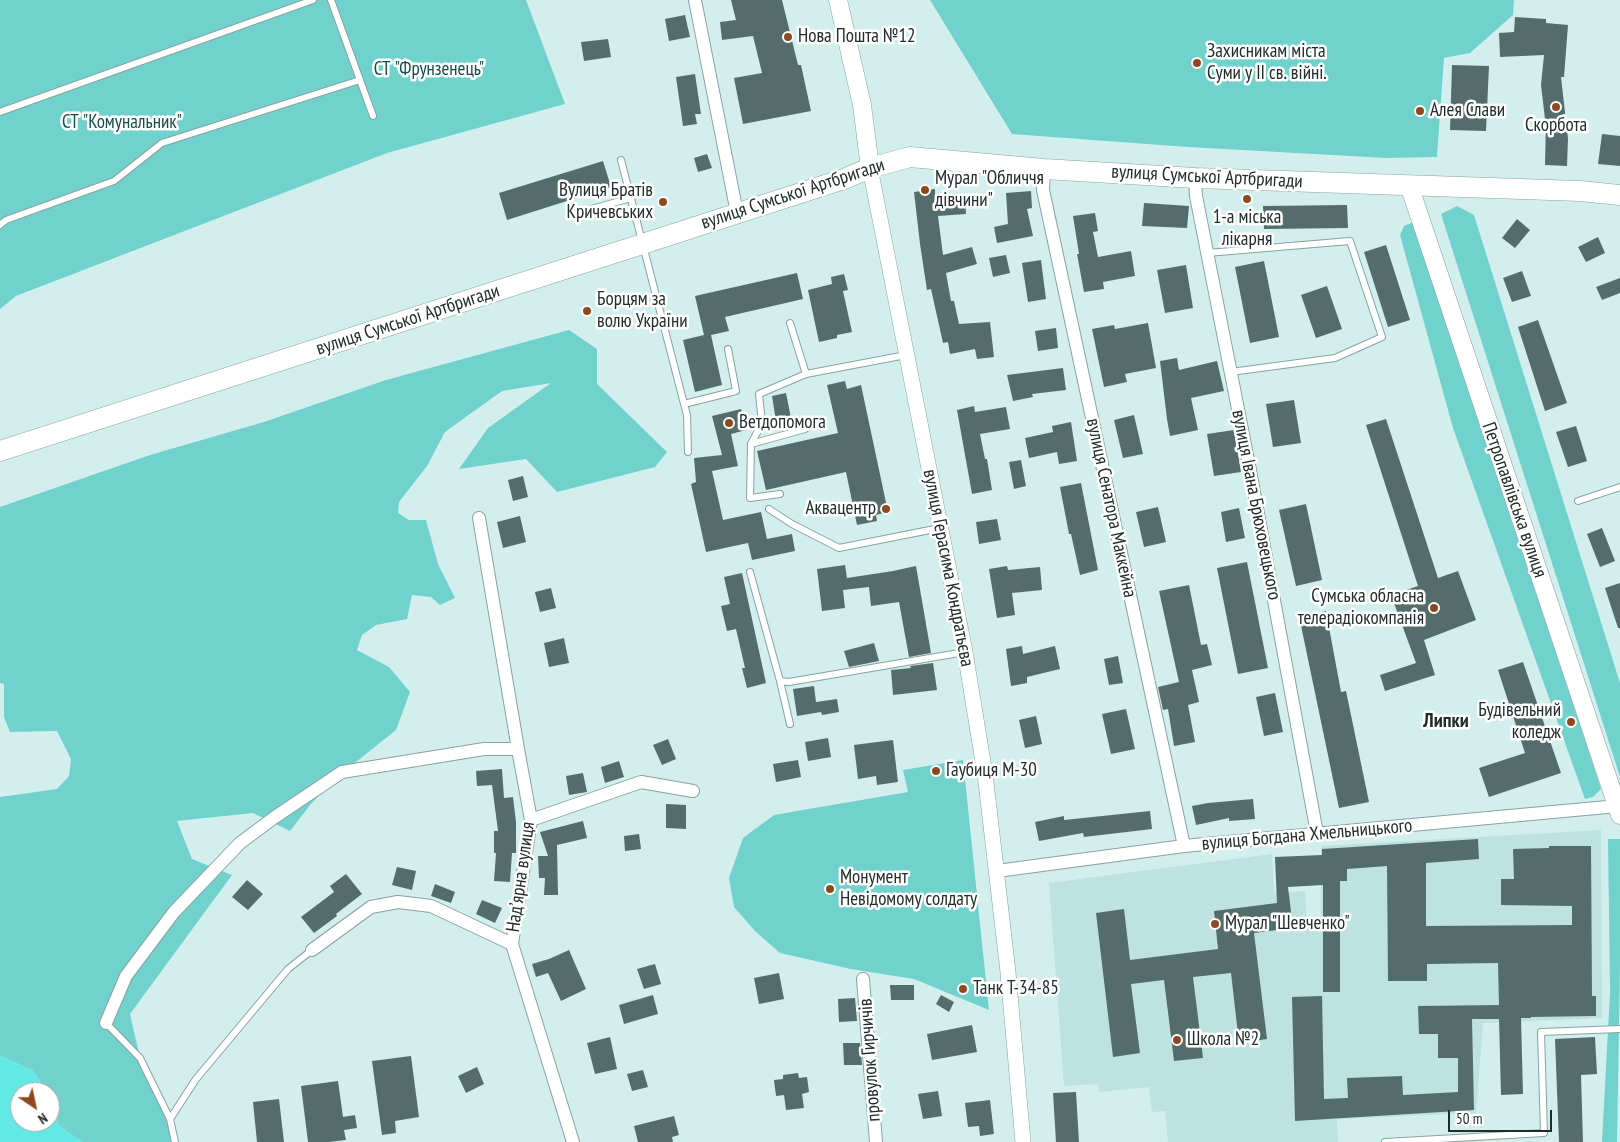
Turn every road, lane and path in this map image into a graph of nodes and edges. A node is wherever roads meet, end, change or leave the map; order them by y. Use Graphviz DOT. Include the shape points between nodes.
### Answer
graph roads {
  1 [pos="313,0"];
  2 [pos="331,0"];
  3 [pos="695,0"];
  4 [pos="838,0"];
  5 [pos="360,80"];
  6 [pos="0,112"];
  7 [pos="373,116"];
  8 [pos="621,160"];
  9 [pos="870,168"];
  10 [pos="1044,168"];
  11 [pos="1195,178"];
  12 [pos="1409,185"];
  13 [pos="1620,195"];
  14 [pos="630,198"];
  15 [pos="737,213"];
  16 [pos="577,214"];
  17 [pos="0,225"];
  18 [pos="643,244"];
  19 [pos="1207,253"];
  20 [pos="790,323"];
  21 [pos="728,349"];
  22 [pos="906,355"];
  23 [pos="1231,372"];
  24 [pos="806,374"];
  25 [pos="684,404"];
  26 [pos="805,430"];
  27 [pos="751,444"];
  28 [pos="0,451"];
  29 [pos="688,452"];
  30 [pos="1620,487"];
  31 [pos="780,494"];
  32 [pos="1578,501"];
  33 [pos="769,509"];
  34 [pos="479,518"];
  35 [pos="941,528"];
  36 [pos="750,572"];
  37 [pos="964,652"];
  38 [pos="780,681"];
  39 [pos="790,724"];
  40 [pos="518,749"];
  41 [pos="694,791"];
  42 [pos="1619,811"];
  43 [pos="532,820"];
  44 [pos="1317,833"];
  45 [pos="1184,846"];
  46 [pos="997,871"];
  47 [pos="512,944"];
  48 [pos="312,950"];
  49 [pos="863,979"];
  50 [pos="106,1024"];
  51 [pos="1620,1029"];
  52 [pos="170,1120"];
  53 [pos="175,1142"];
  54 [pos="573,1142"];
  55 [pos="876,1142"];
  56 [pos="1023,1142"];
  57 [pos="1385,1142"];
  1 -- 6 [label="lane"];
  2 -- 5 [label="lane"];
  3 -- 15 [label="street"];
  4 -- 9 [label="main road, вулиця Герасима Кондратьєва" via="862,105"];
  5 -- 7 [label="lane"];
  5 -- 17 [label="lane" via="162,143 114,181 6,220"];
  8 -- 14 [label="lane"];
  9 -- 10 [label="main road, вулиця Сумської Артбригади" via="910,156"];
  9 -- 15 [label="main road, вулиця Сумської Артбригади"];
  9 -- 22 [label="street, вулиця Герасима Кондратьєва"];
  10 -- 11 [label="main road, вулиця Сумської Артбригади"];
  10 -- 45 [label="street, вулиця Сенатора Маккейна" via="1044,190"];
  11 -- 12 [label="main road, вулиця Сумської Артбригади"];
  11 -- 19 [label="street, вулиця Івана Брюховецького"];
  12 -- 13 [label="main road, вулиця Сумської Артбригади"];
  12 -- 42 [label="main road, Петропавлівська вулиця"];
  14 -- 16 [label="lane"];
  14 -- 18 [label="lane"];
  15 -- 18 [label="main road, вулиця Сумської Артбригади"];
  18 -- 25 [label="lane"];
  18 -- 28 [label="main road, вулиця Сумської Артбригади"];
  19 -- 23 [label="street, вулиця Івана Брюховецького"];
  19 -- 23 [label="lane" via="1350,241 1382,337 1335,358"];
  20 -- 24 [label="lane"];
  21 -- 25 [label="lane" via="736,391"];
  22 -- 24 [label="lane"];
  22 -- 35 [label="street, вулиця Герасима Кондратьєва"];
  23 -- 44 [label="street, вулиця Івана Брюховецького"];
  24 -- 27 [label="lane" via="759,394 762,423"];
  25 -- 29 [label="lane"];
  26 -- 27 [label="lane"];
  27 -- 31 [label="lane" via="750,498"];
  30 -- 32 [label="lane"];
  33 -- 35 [label="lane" via="839,548"];
  34 -- 40 [label="street, Надʼярна вулиця"];
  35 -- 37 [label="street, вулиця Герасима Кондратьєва"];
  36 -- 38 [label="lane"];
  37 -- 38 [label="lane"];
  37 -- 46 [label="street, вулиця Герасима Кондратьєва" via="985,774"];
  38 -- 39 [label="lane"];
  40 -- 43 [label="street, Надʼярна вулиця"];
  40 -- 50 [label="street" via="484,749 342,772 274,817 240,843 174,912 126,976"];
  41 -- 43 [label="street" via="642,782"];
  42 -- 44 [label="street, вулиця Богдана Хмельницького"];
  43 -- 47 [label="street, Надʼярна вулиця"];
  44 -- 45 [label="street, вулиця Богдана Хмельницького"];
  45 -- 46 [label="street, вулиця Богдана Хмельницького"];
  46 -- 56 [label="street, вулиця Герасима Кондратьєва"];
  47 -- 48 [label="street" via="431,906 398,902 371,907"];
  47 -- 54 [label="street, Надʼярна вулиця"];
  48 -- 52 [label="lane" via="288,969 196,1079"];
  49 -- 55 [label="street, провулок Гирчичів"];
  50 -- 52 [label="lane" via="140,1058"];
  51 -- 57 [label="lane" via="1541,1032 1544,1133"];
  52 -- 53 [label="lane"];
}
